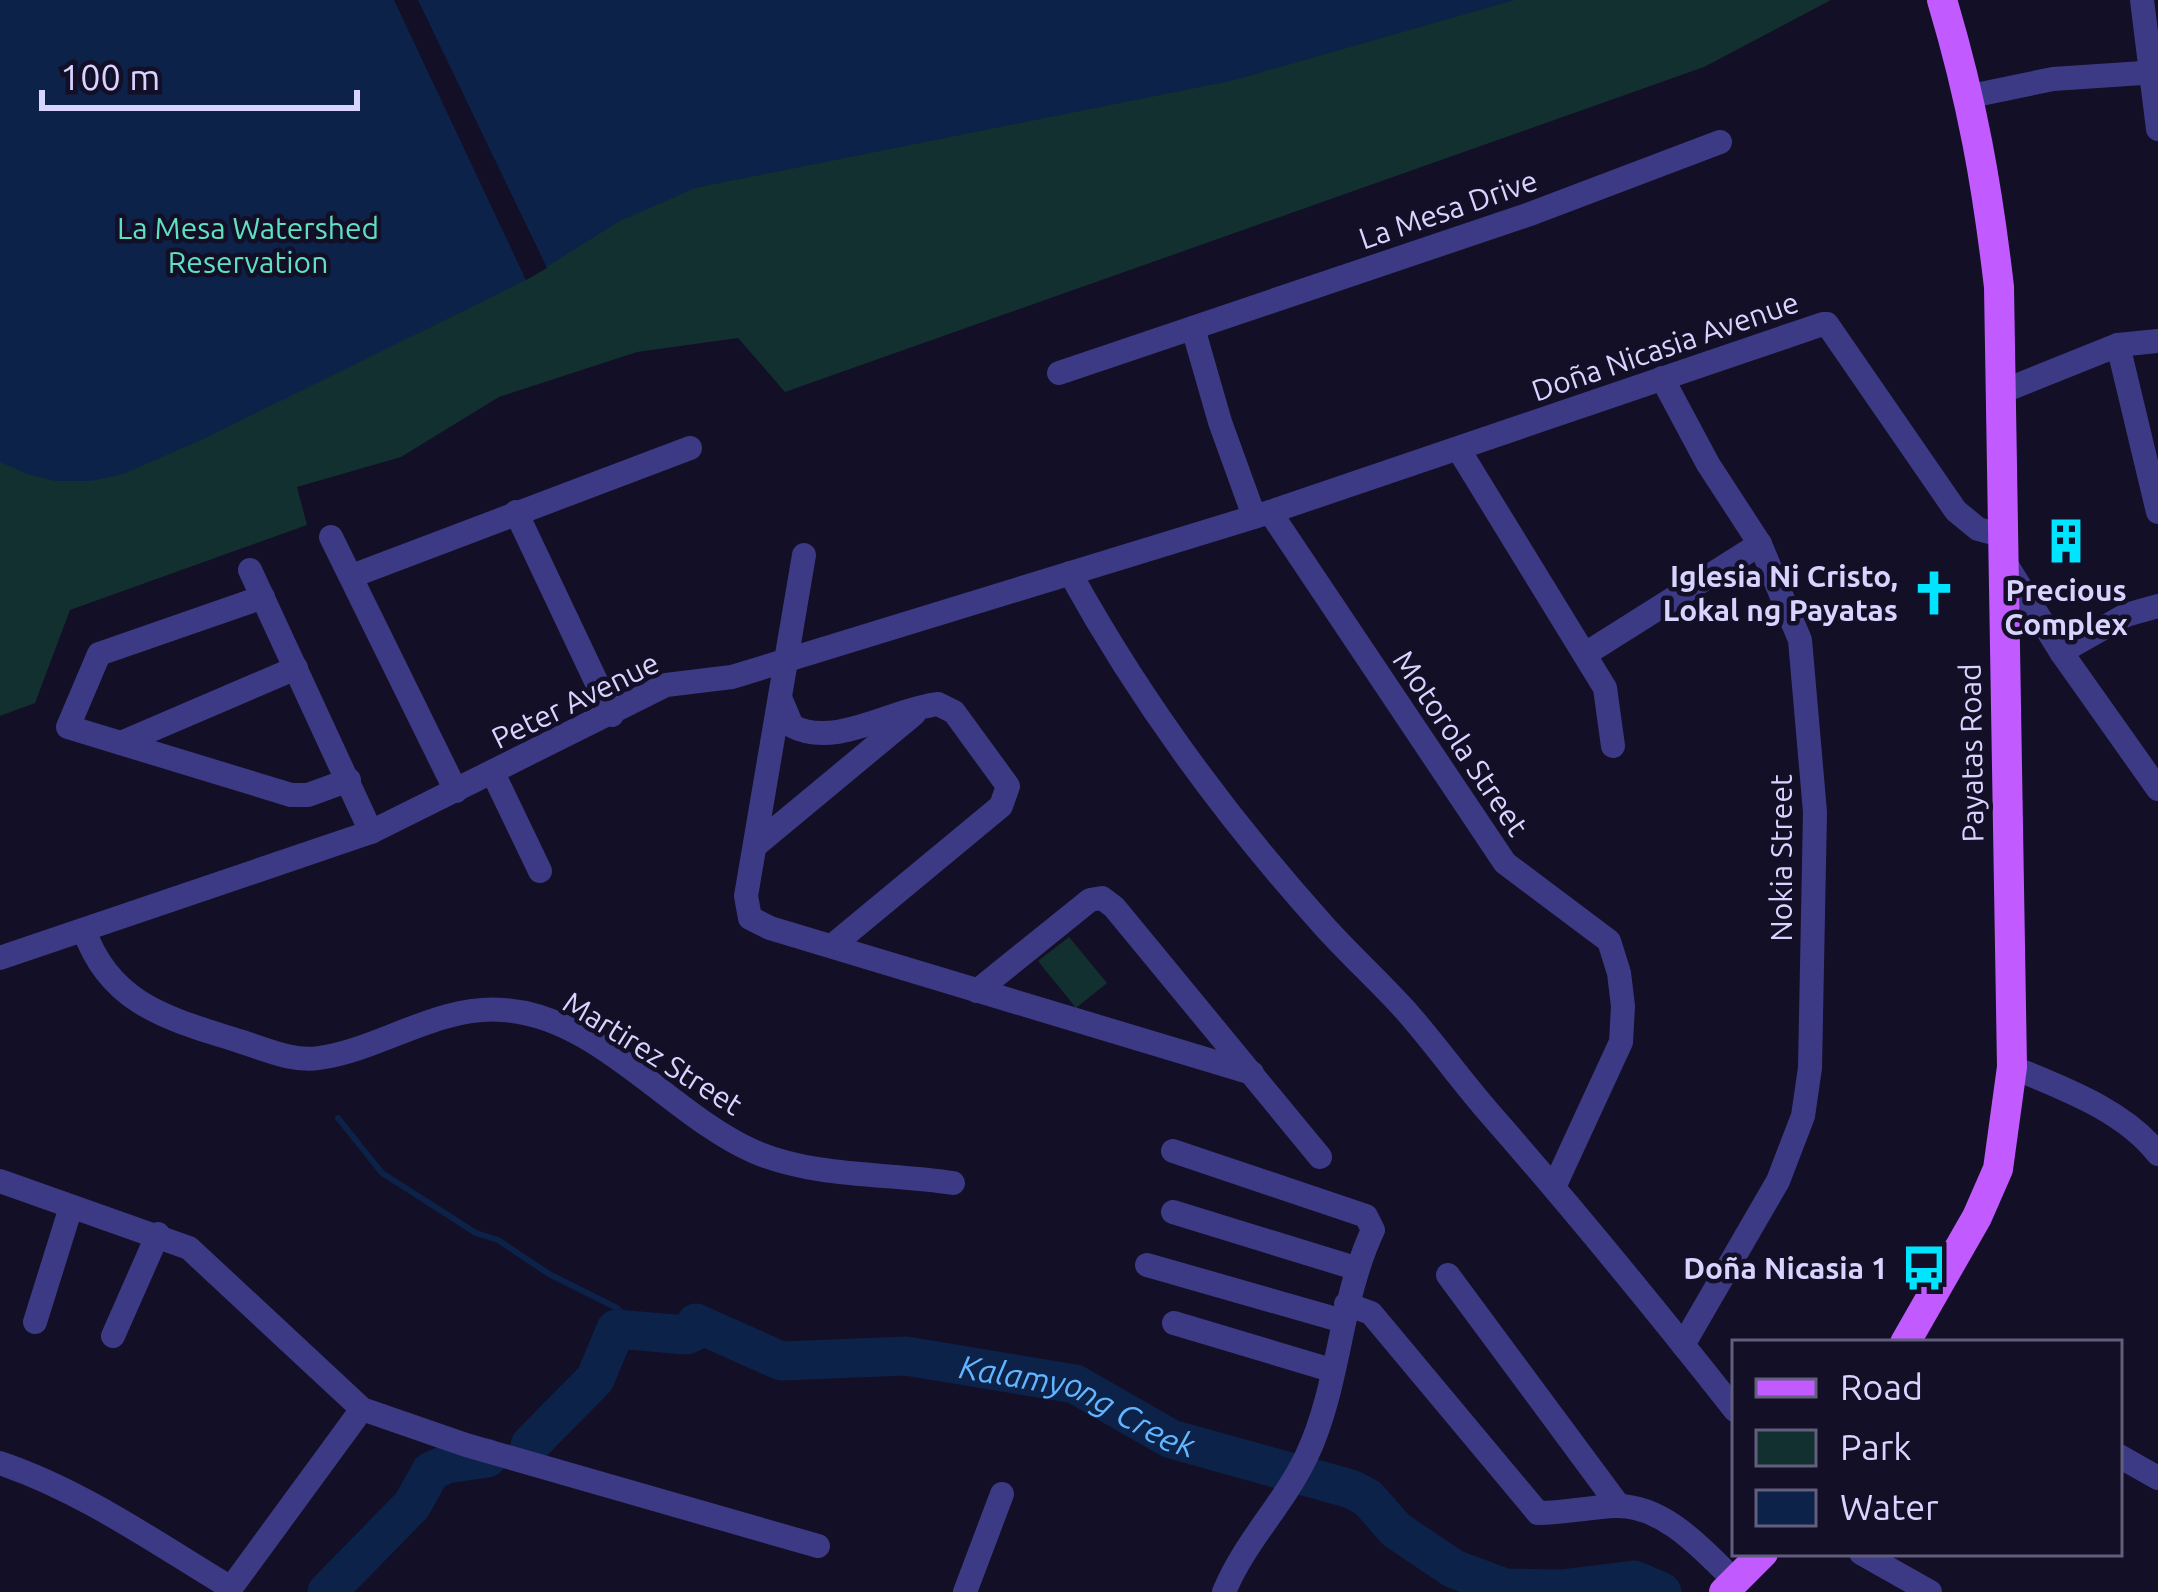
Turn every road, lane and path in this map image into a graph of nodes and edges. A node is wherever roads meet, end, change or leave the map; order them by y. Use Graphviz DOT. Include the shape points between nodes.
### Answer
graph roads {
  1 [pos="2142,0"];
  2 [pos="1949,2"];
  3 [pos="2153,73"];
  4 [pos="1970,96"];
  5 [pos="2158,129"];
  6 [pos="1720,142"];
  7 [pos="1193,328"];
  8 [pos="2158,341"];
  9 [pos="2118,345"];
  10 [pos="1059,374"];
  11 [pos="1661,378"];
  12 [pos="2001,392"];
  13 [pos="689,448"];
  14 [pos="1459,450"];
  15 [pos="516,512"];
  16 [pos="2158,512"];
  17 [pos="1262,514"];
  18 [pos="331,537"];
  19 [pos="1760,544"];
  20 [pos="2004,548"];
  21 [pos="804,555"];
  22 [pos="250,570"];
  23 [pos="1070,573"];
  24 [pos="352,576"];
  25 [pos="263,597"];
  26 [pos="2158,606"];
  27 [pos="2061,652"];
  28 [pos="1587,653"];
  29 [pos="787,660"];
  30 [pos="296,668"];
  31 [pos="780,697"];
  32 [pos="923,706"];
  33 [pos="611,715"];
  34 [pos="121,743"];
  35 [pos="1613,746"];
  36 [pos="493,772"];
  37 [pos="349,781"];
  38 [pos="456,790"];
  39 [pos="2158,790"];
  40 [pos="371,832"];
  41 [pos="755,846"];
  42 [pos="540,871"];
  43 [pos="84,930"];
  44 [pos="832,946"];
  45 [pos="2,957"];
  46 [pos="977,992"];
  47 [pos="2012,1067"];
  48 [pos="1252,1073"];
  49 [pos="1173,1151"];
  50 [pos="2158,1154"];
  51 [pos="1320,1157"];
  52 [pos="0,1181"];
  53 [pos="953,1183"];
  54 [pos="1555,1185"];
  55 [pos="71,1207"];
  56 [pos="1173,1212"];
  57 [pos="158,1234"];
  58 [pos="1147,1265"];
  59 [pos="1355,1268"];
  60 [pos="1448,1275"];
  61 [pos="1344,1312"];
  62 [pos="35,1322"];
  63 [pos="1174,1323"];
  64 [pos="113,1336"];
  65 [pos="1912,1340"];
  66 [pos="1683,1345"];
  67 [pos="1330,1370"];
  68 [pos="1732,1406"];
  69 [pos="362,1409"];
  70 [pos="2122,1458"];
  71 [pos="0,1463"];
  72 [pos="2158,1478"];
  73 [pos="1002,1494"];
  74 [pos="1619,1506"];
  75 [pos="818,1546"];
  76 [pos="1760,1556"];
  77 [pos="1866,1556"];
  78 [pos="1730,1587"];
  79 [pos="230,1590"];
  80 [pos="965,1592"];
  81 [pos="1224,1592"];
  82 [pos="1930,1592"];
  1 -- 3 [label="street"];
  2 -- 4 [label="main road, Payatas Road"];
  3 -- 4 [label="street" via="2053,79"];
  3 -- 5 [label="street"];
  4 -- 12 [label="main road, Payatas Road" via="1999,287"];
  6 -- 7 [label="street, La Mesa Drive"];
  7 -- 10 [label="street, La Mesa Drive"];
  7 -- 17 [label="street" via="1220,422"];
  8 -- 9 [label="street"];
  9 -- 12 [label="street"];
  9 -- 16 [label="street"];
  11 -- 14 [label="street, Doña Nicasia Avenue"];
  11 -- 19 [label="street, Nokia Street"];
  11 -- 20 [label="street, Doña Nicasia Avenue" via="1827,324 1956,511"];
  12 -- 20 [label="main road, Payatas Road"];
  13 -- 15 [label="street"];
  14 -- 17 [label="street, Doña Nicasia Avenue"];
  14 -- 28 [label="street"];
  15 -- 24 [label="street"];
  15 -- 33 [label="street"];
  17 -- 23 [label="street, Peter Avenue"];
  17 -- 54 [label="street, Motorola Street" via="1505,863 1589,923 1616,957 1621,1042"];
  18 -- 24 [label="street"];
  19 -- 28 [label="street"];
  19 -- 66 [label="street, Nokia Street" via="1800,640 1807,687 1815,812 1810,1069 1803,1116 1778,1180"];
  20 -- 27 [label="street"];
  20 -- 47 [label="main road, Payatas Road"];
  21 -- 29 [label="street"];
  22 -- 25 [label="street"];
  23 -- 29 [label="street, Peter Avenue"];
  23 -- 54 [label="street" via="1162,727 1325,927"];
  24 -- 38 [label="street"];
  25 -- 30 [label="street"];
  25 -- 34 [label="street" via="99,654 68,727"];
  26 -- 27 [label="street"];
  27 -- 39 [label="street"];
  28 -- 35 [label="street" via="1606,688"];
  29 -- 31 [label="street"];
  29 -- 33 [label="street, Peter Avenue" via="672,683"];
  30 -- 34 [label="street"];
  30 -- 37 [label="street"];
  31 -- 32 [label="street" via="784,717 802,732 838,731"];
  31 -- 41 [label="street"];
  32 -- 41 [label="street"];
  32 -- 44 [label="street" via="954,712 1006,779 1006,799"];
  33 -- 36 [label="street, Peter Avenue"];
  34 -- 37 [label="street" via="291,795"];
  36 -- 38 [label="street, Peter Avenue"];
  36 -- 42 [label="street"];
  37 -- 40 [label="street"];
  38 -- 40 [label="street, Peter Avenue"];
  40 -- 43 [label="street, Peter Avenue"];
  41 -- 44 [label="street" via="750,918"];
  43 -- 45 [label="street, Peter Avenue"];
  43 -- 53 [label="street, Martirez Street" via="94,960 147,1008 299,1060 465,1010 505,1010 547,1018 754,1151 838,1172"];
  44 -- 46 [label="street"];
  46 -- 48 [label="street"];
  46 -- 48 [label="street" via="1102,898"];
  47 -- 50 [label="street" via="2108,1113"];
  47 -- 65 [label="main road, Payatas Road" via="1998,1169"];
  48 -- 51 [label="street"];
  49 -- 59 [label="street" via="1366,1216 1373,1230"];
  52 -- 55 [label="street"];
  54 -- 66 [label="street"];
  55 -- 57 [label="street"];
  55 -- 62 [label="street"];
  56 -- 59 [label="street"];
  57 -- 64 [label="street"];
  57 -- 69 [label="street" via="189,1248"];
  58 -- 61 [label="street"];
  59 -- 61 [label="street"];
  60 -- 74 [label="street"];
  61 -- 67 [label="street"];
  61 -- 74 [label="street" via="1371,1313 1538,1513"];
  63 -- 67 [label="street"];
  66 -- 68 [label="street"];
  67 -- 81 [label="street" via="1299,1467"];
  69 -- 75 [label="street"];
  69 -- 79 [label="street"];
  70 -- 72 [label="street"];
  71 -- 79 [label="street" via="91,1503"];
  73 -- 80 [label="street"];
  74 -- 78 [label="street" via="1649,1510 1693,1541"];
  76 -- 78 [label="main road"];
  77 -- 82 [label="street"];
}
